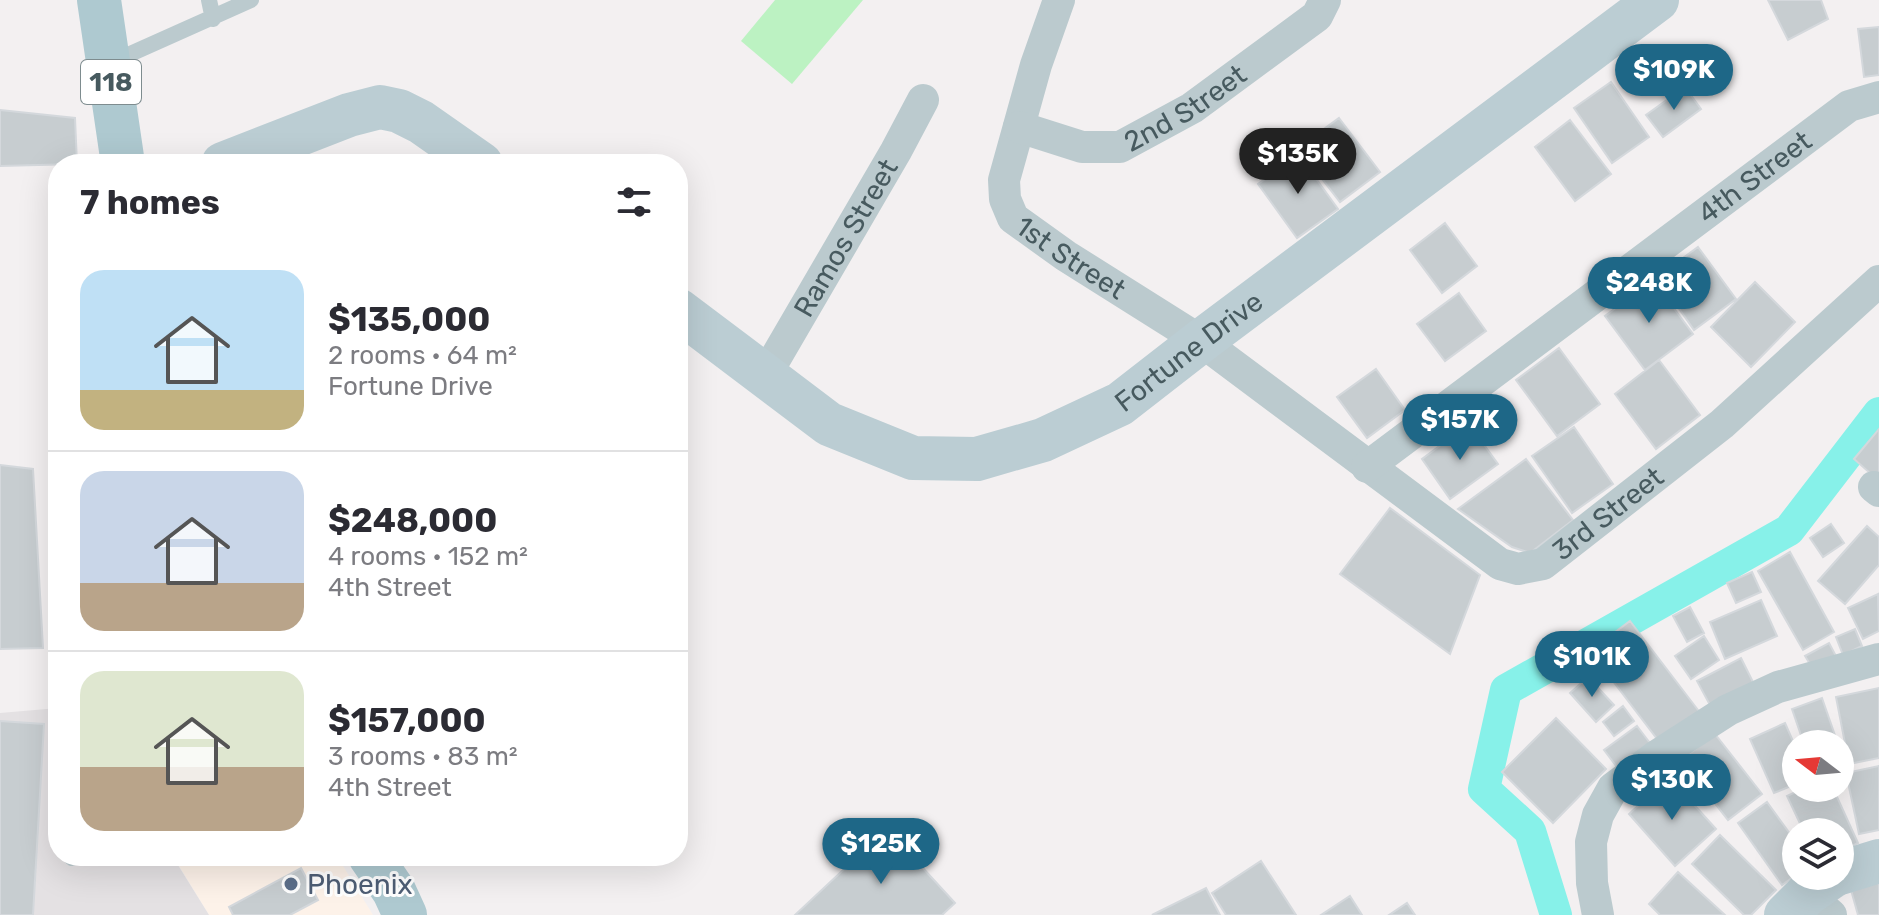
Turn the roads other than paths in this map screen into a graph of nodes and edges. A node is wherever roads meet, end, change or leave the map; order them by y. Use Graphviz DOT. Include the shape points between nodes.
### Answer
graph roads {
  1 [pos="99,0"];
  2 [pos="209,0"];
  3 [pos="251,0"];
  4 [pos="1059,0"];
  5 [pos="1325,0"];
  6 [pos="1656,0"];
  7 [pos="213,19"];
  8 [pos="108,64"];
  9 [pos="1879,97"];
  10 [pos="923,100"];
  11 [pos="1019,127"];
  12 [pos="122,154"];
  13 [pos="249,154"];
  14 [pos="468,154"];
  15 [pos="1879,281"];
  16 [pos="688,318"];
  17 [pos="1201,341"];
  18 [pos="765,376"];
  19 [pos="1367,467"];
  20 [pos="1879,659"];
  21 [pos="1879,861"];
  22 [pos="377,866"];
  23 [pos="1820,895"];
  24 [pos="405,915"];
  25 [pos="1598,915"];
  1 -- 8 [label="main road, 118"];
  2 -- 7 [label="lane"];
  3 -- 7 [label="lane"];
  4 -- 11 [label="street, 1st Street"];
  5 -- 11 [label="street, 2nd Street" via="1317,16 1192,108 1120,147 1082,147"];
  6 -- 17 [label="street, Fortune Drive"];
  7 -- 8 [label="lane"];
  8 -- 12 [label="main road, 118"];
  9 -- 19 [label="street, 4th Street" via="1849,106"];
  10 -- 18 [label="street, Ramos Street"];
  11 -- 17 [label="street, 1st Street" via="1004,180 1013,218"];
  13 -- 14 [label="street" via="380,107 435,129"];
  15 -- 19 [label="street, 3rd Street" via="1722,424 1543,564 1518,569 1500,564"];
  16 -- 18 [label="street, Fortune Drive"];
  17 -- 18 [label="street, Fortune Drive" via="1120,404 1043,440 977,459 913,458 829,424"];
  17 -- 19 [label="street, 3rd Street"];
  20 -- 25 [label="street" via="1778,687 1728,710 1613,788 1591,842"];
  21 -- 23 [label="street"];
  22 -- 24 [label="main road"];
}
